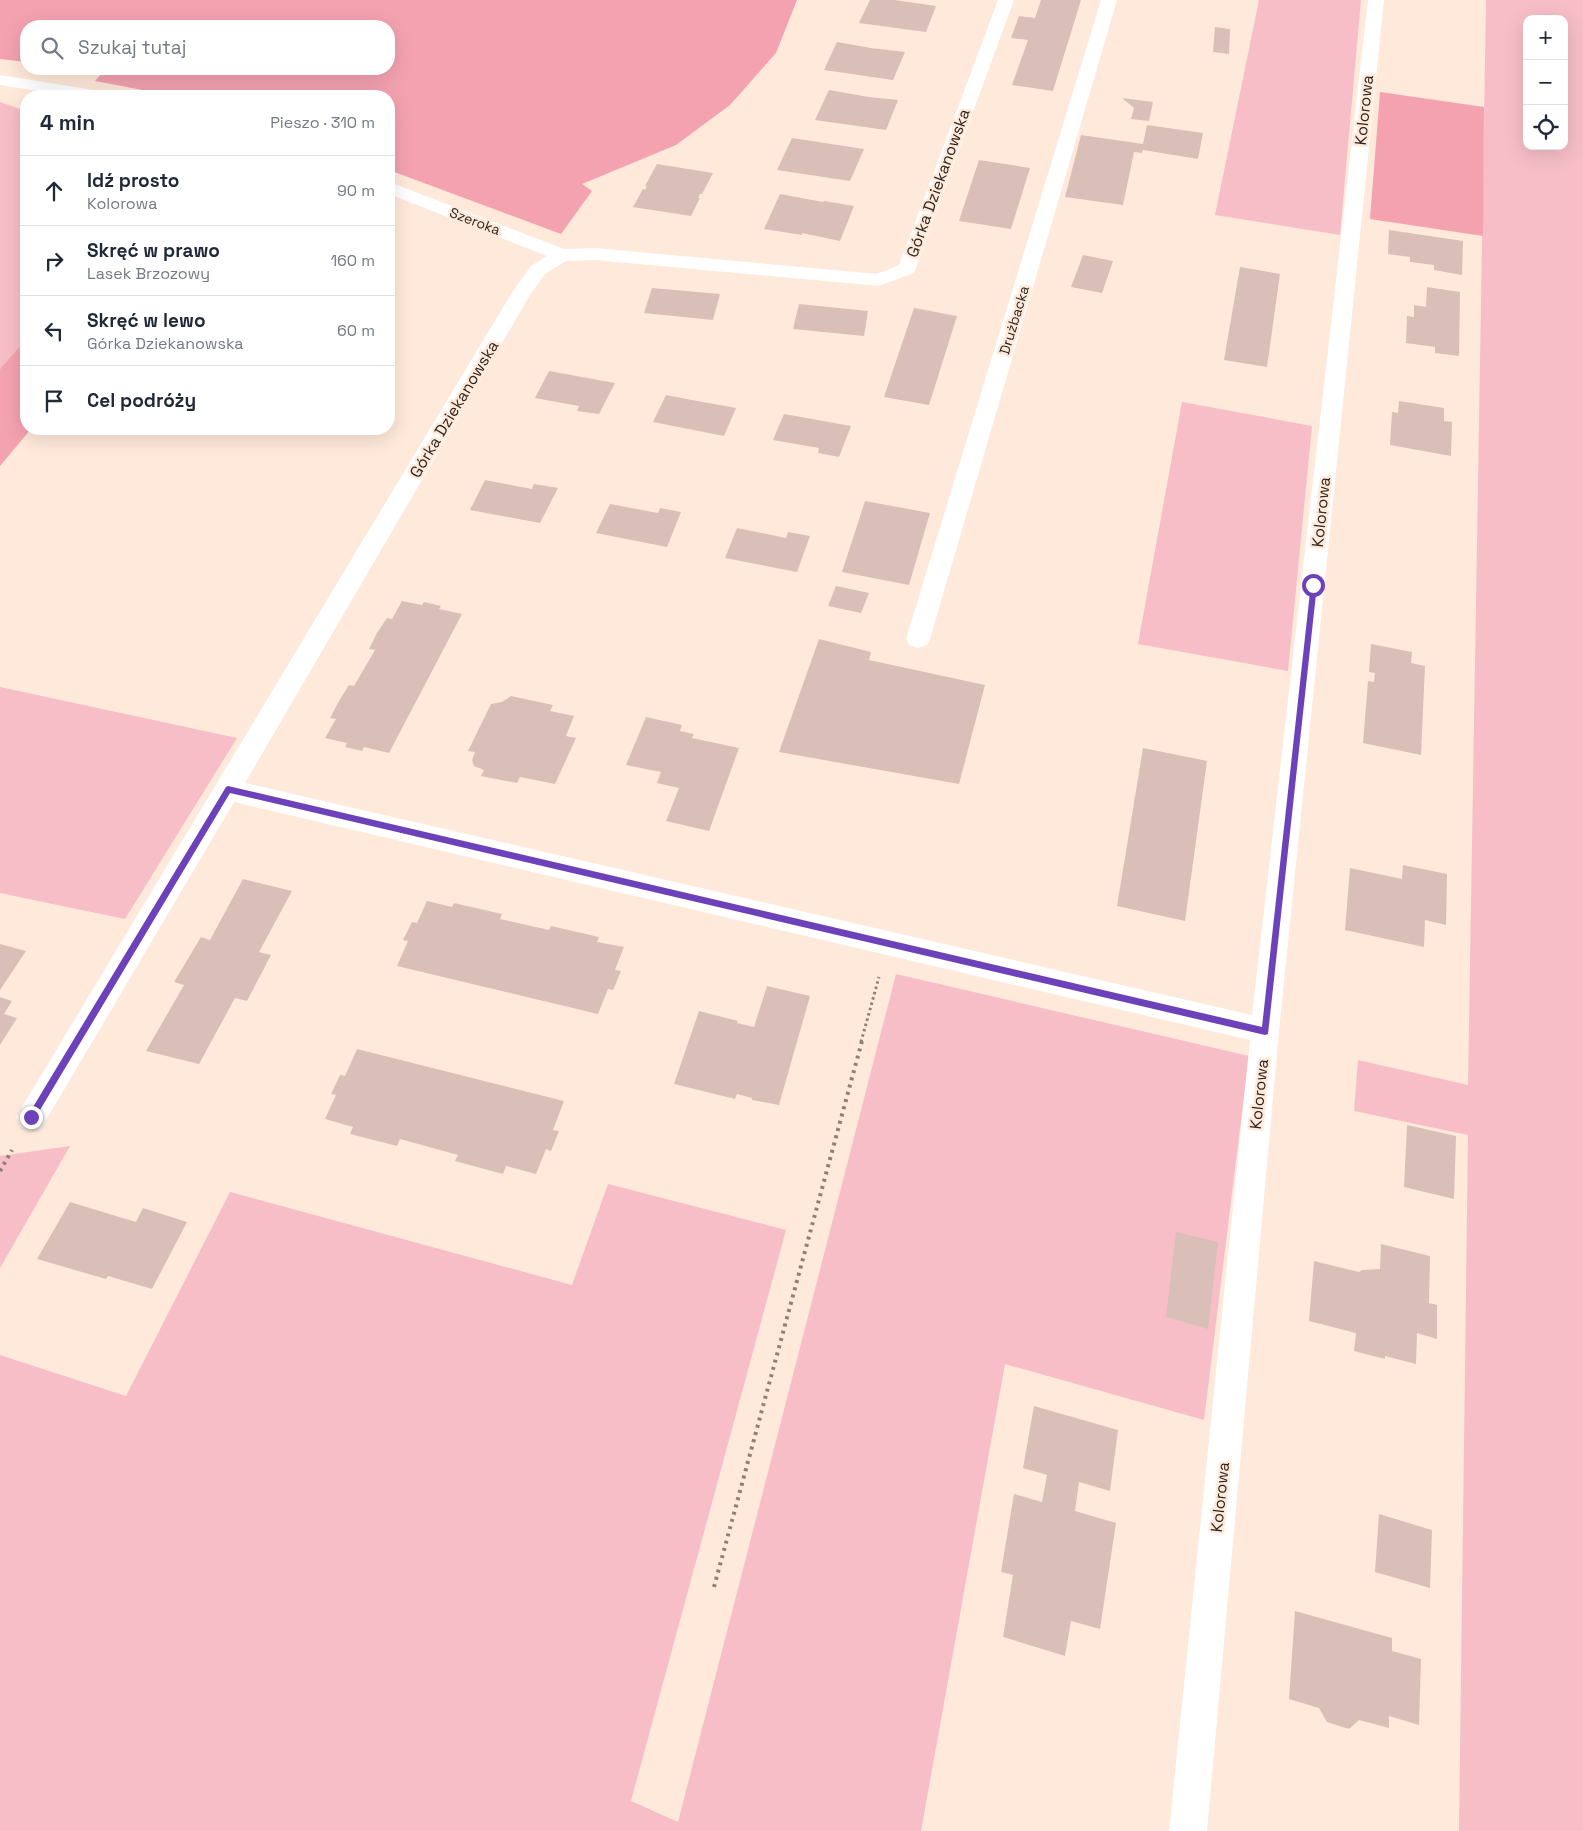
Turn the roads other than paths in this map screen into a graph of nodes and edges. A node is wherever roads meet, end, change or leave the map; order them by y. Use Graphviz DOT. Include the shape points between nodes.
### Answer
graph roads {
  1 [pos="1006,0"];
  2 [pos="1108,0"];
  3 [pos="1376,0"];
  4 [pos="0,80"];
  5 [pos="62,90"];
  6 [pos="395,190"];
  7 [pos="562,255"];
  8 [pos="918,639"];
  9 [pos="228,790"];
  10 [pos="1265,1031"];
  11 [pos="31,1117"];
  12 [pos="1188,1831"];
  1 -- 7 [label="street, Górka Dziekanowska" via="906,268 880,280 595,254"];
  2 -- 8 [label="street, Drużbacka"];
  3 -- 10 [label="street, Kolorowa"];
  4 -- 5 [label="street"];
  6 -- 7 [label="street, Szeroka"];
  7 -- 9 [label="street, Górka Dziekanowska" via="538,270 521,294"];
  9 -- 10 [label="street"];
  9 -- 11 [label="street, Górka Dziekanowska"];
  10 -- 12 [label="street, Kolorowa"];
}
